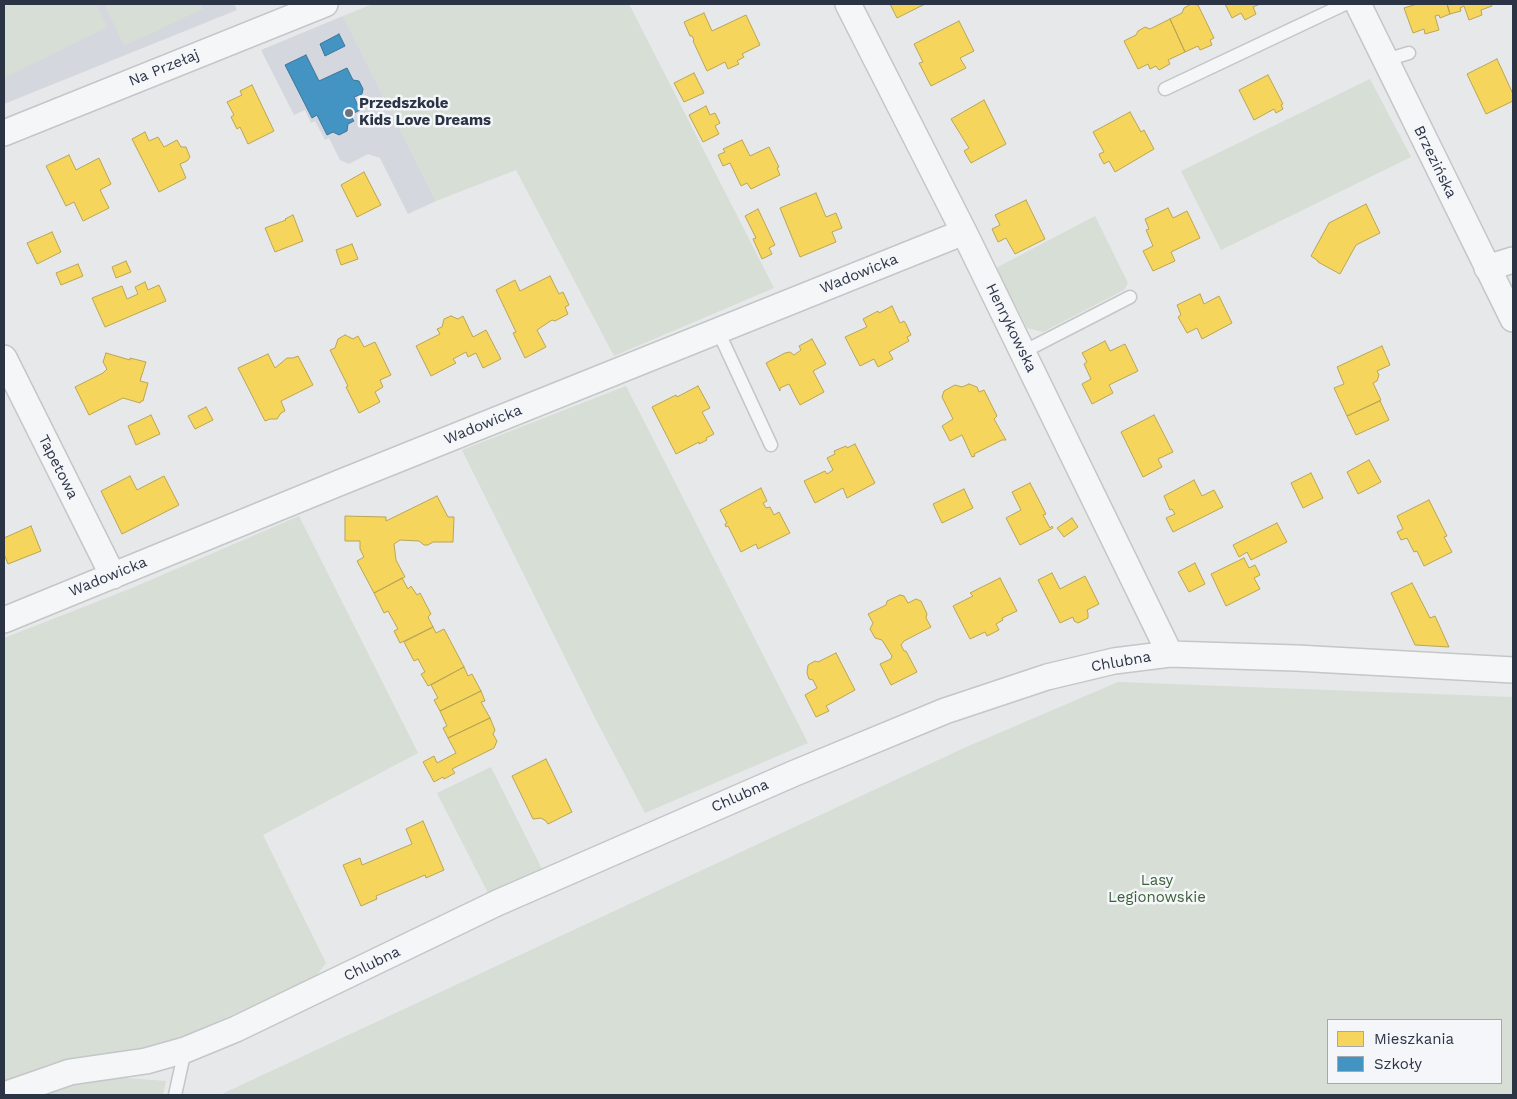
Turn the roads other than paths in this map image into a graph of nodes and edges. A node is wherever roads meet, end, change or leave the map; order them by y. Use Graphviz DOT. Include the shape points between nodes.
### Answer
graph roads {
  1 [pos="324,4"];
  2 [pos="848,4"];
  3 [pos="1345,4"];
  4 [pos="1358,4"];
  5 [pos="1410,53"];
  6 [pos="1386,60"];
  7 [pos="1165,88"];
  8 [pos="4,133"];
  9 [pos="964,232"];
  10 [pos="1513,260"];
  11 [pos="1487,268"];
  12 [pos="1130,297"];
  13 [pos="1513,319"];
  14 [pos="718,331"];
  15 [pos="1023,352"];
  16 [pos="4,358"];
  17 [pos="771,445"];
  18 [pos="113,576"];
  19 [pos="4,620"];
  20 [pos="1170,654"];
  21 [pos="1513,670"];
  22 [pos="185,1050"];
  23 [pos="4,1095"];
  24 [pos="175,1095"];
  1 -- 8 [label="street, Na Przełaj"];
  2 -- 9 [label="street, Henrykowska"];
  3 -- 7 [label="lane"];
  4 -- 6 [label="street, Brzezińska"];
  5 -- 6 [label="lane"];
  6 -- 11 [label="street, Brzezińska"];
  9 -- 14 [label="street, Wadowicka"];
  9 -- 15 [label="street, Henrykowska"];
  10 -- 11 [label="street"];
  11 -- 13 [label="street, Brzezińska"];
  12 -- 15 [label="lane"];
  14 -- 17 [label="lane"];
  14 -- 18 [label="street, Wadowicka"];
  15 -- 20 [label="street, Henrykowska"];
  16 -- 18 [label="street, Tapetowa"];
  18 -- 19 [label="street, Wadowicka"];
  20 -- 21 [label="street, Chlubna"];
  20 -- 22 [label="street, Chlubna" via="1114,661 1047,676 945,710 497,903 236,1029"];
  22 -- 23 [label="street, Chlubna" via="146,1061 70,1072"];
  22 -- 24 [label="lane"];
}
